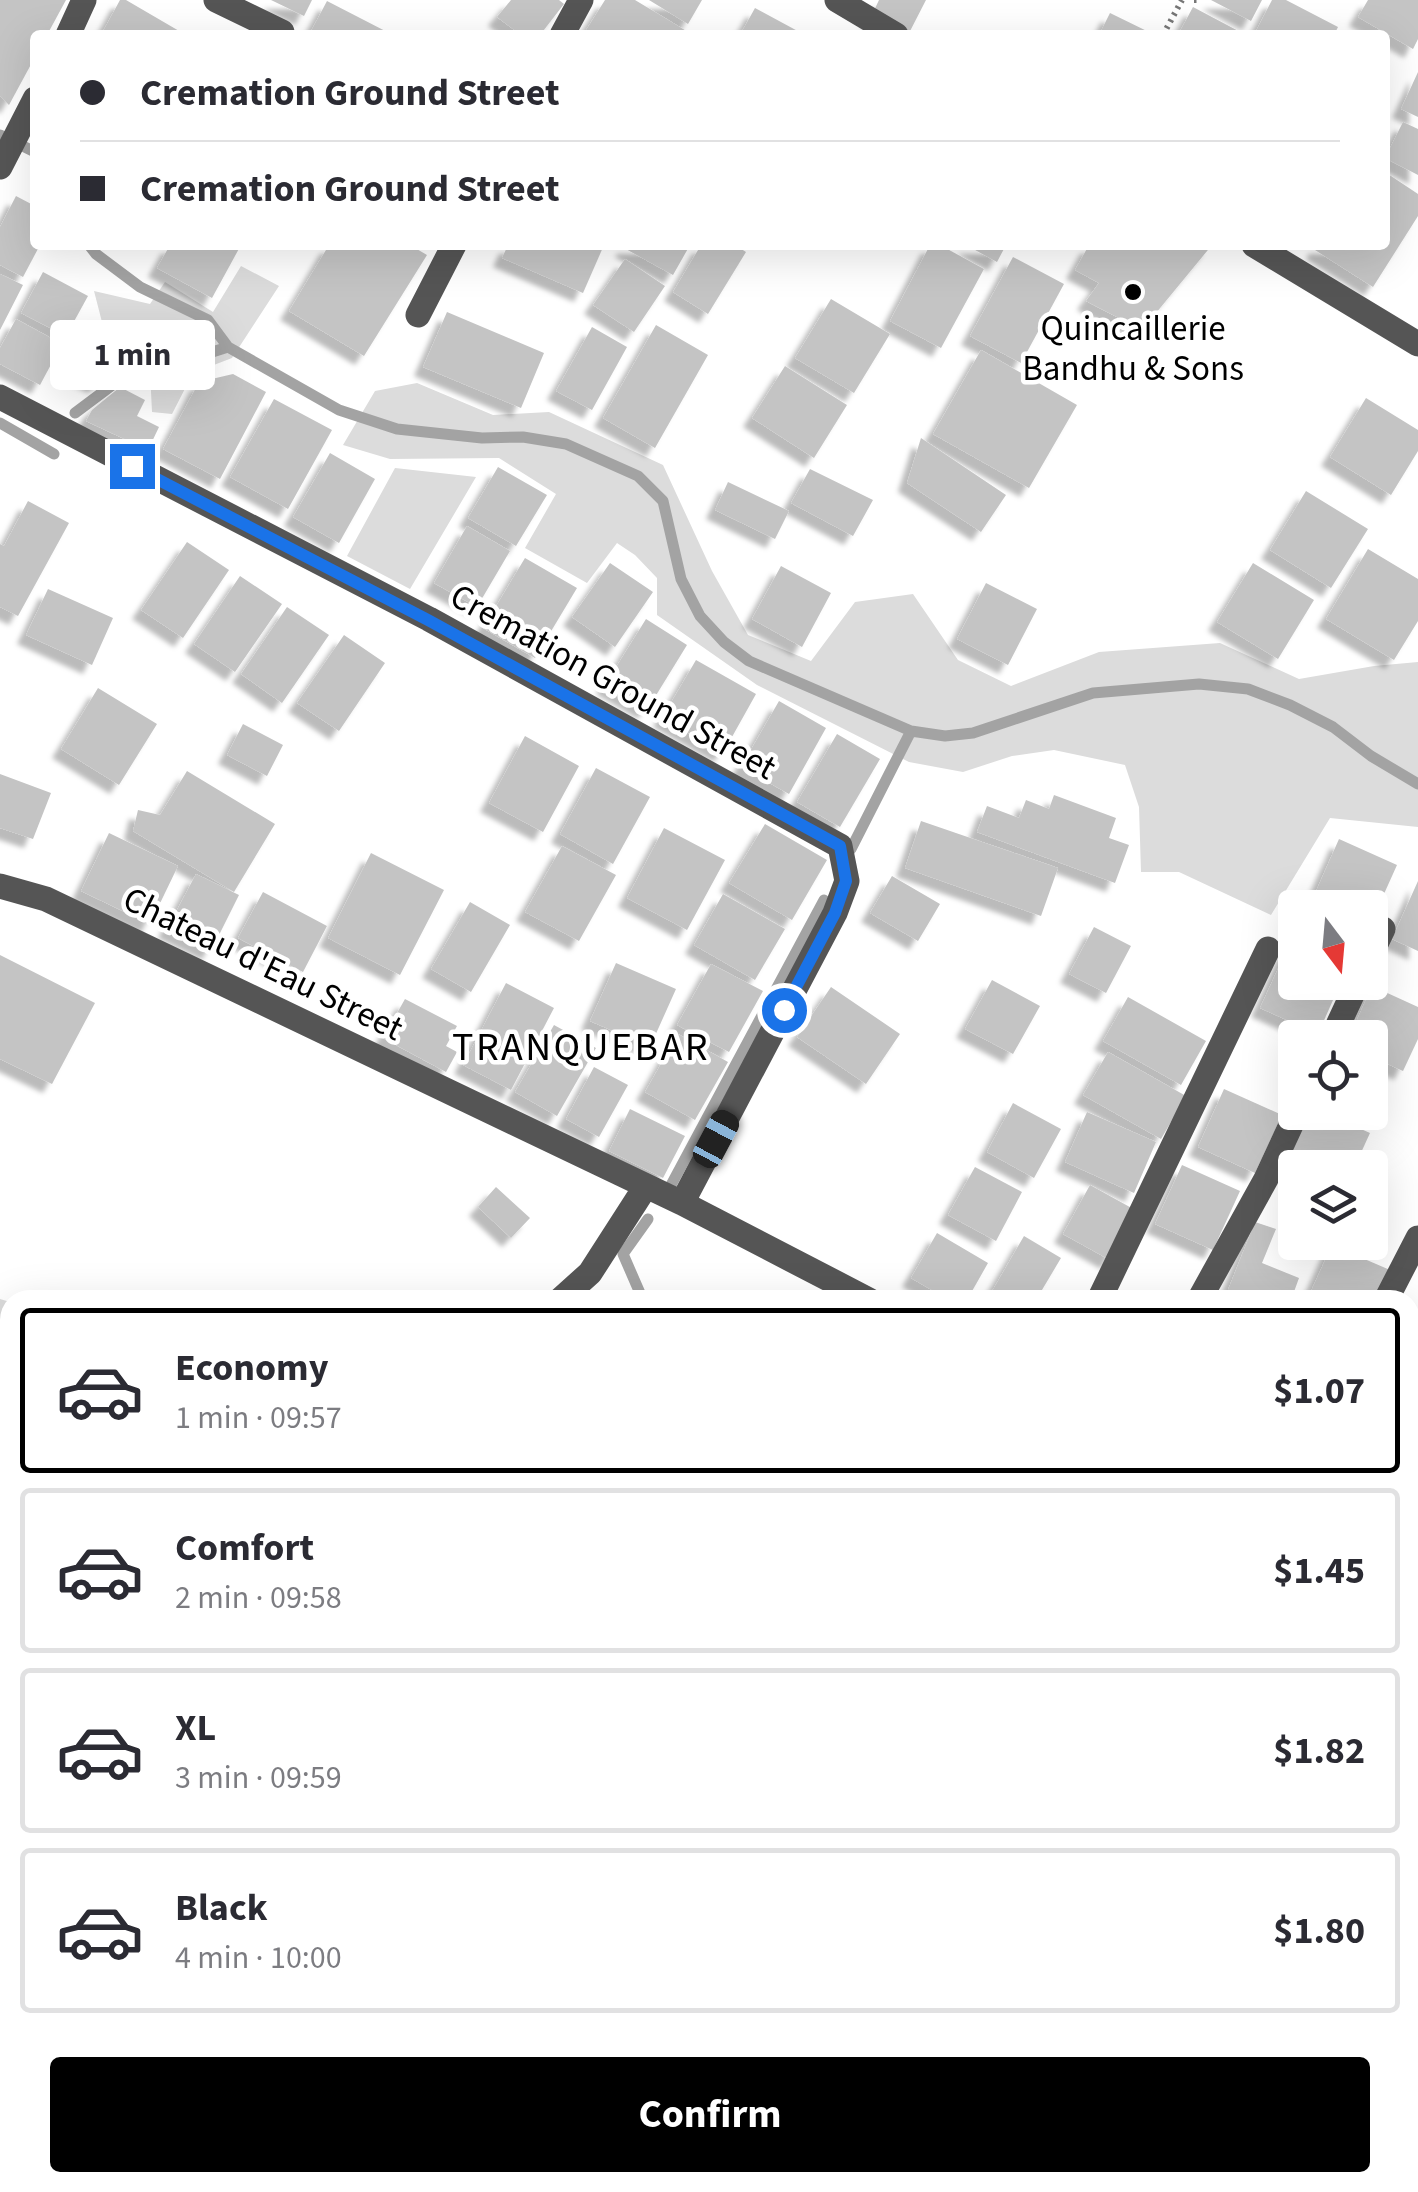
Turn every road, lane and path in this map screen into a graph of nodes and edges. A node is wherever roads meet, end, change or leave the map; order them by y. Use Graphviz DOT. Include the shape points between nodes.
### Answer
graph roads {
  1 [pos="84,0"];
  2 [pos="216,0"];
  3 [pos="581,0"];
  4 [pos="836,0"];
  5 [pos="1182,0"];
  6 [pos="70,30"];
  7 [pos="278,30"];
  8 [pos="565,30"];
  9 [pos="887,30"];
  10 [pos="1166,30"];
  11 [pos="30,107"];
  12 [pos="3,161"];
  13 [pos="451,250"];
  14 [pos="1262,250"];
  15 [pos="418,314"];
  16 [pos="1418,344"];
  17 [pos="0,397"];
  18 [pos="0,886"];
  19 [pos="1268,949"];
  20 [pos="1289,1130"];
  21 [pos="646,1186"];
  22 [pos="682,1203"];
  23 [pos="1418,1238"];
  24 [pos="571,1290"];
  25 [pos="850,1290"];
  26 [pos="1104,1290"];
  27 [pos="1205,1290"];
  28 [pos="1391,1290"];
  1 -- 6 [label="street"];
  2 -- 7 [label="street"];
  3 -- 8 [label="street"];
  4 -- 9 [label="street"];
  5 -- 10 [label="path"];
  11 -- 12 [label="street"];
  13 -- 15 [label="street"];
  14 -- 16 [label="street"];
  17 -- 22 [label="street, Cremation Ground Street" via="428,620 840,846 846,881 835,913"];
  18 -- 21 [label="street, Chateau d'Eau Street" via="46,899"];
  19 -- 26 [label="street"];
  20 -- 27 [label="street"];
  21 -- 22 [label="street, Chateau d'Eau Street"];
  21 -- 24 [label="street" via="590,1273"];
  22 -- 25 [label="street, Chateau d'Eau Street"];
  23 -- 28 [label="street"];
}
